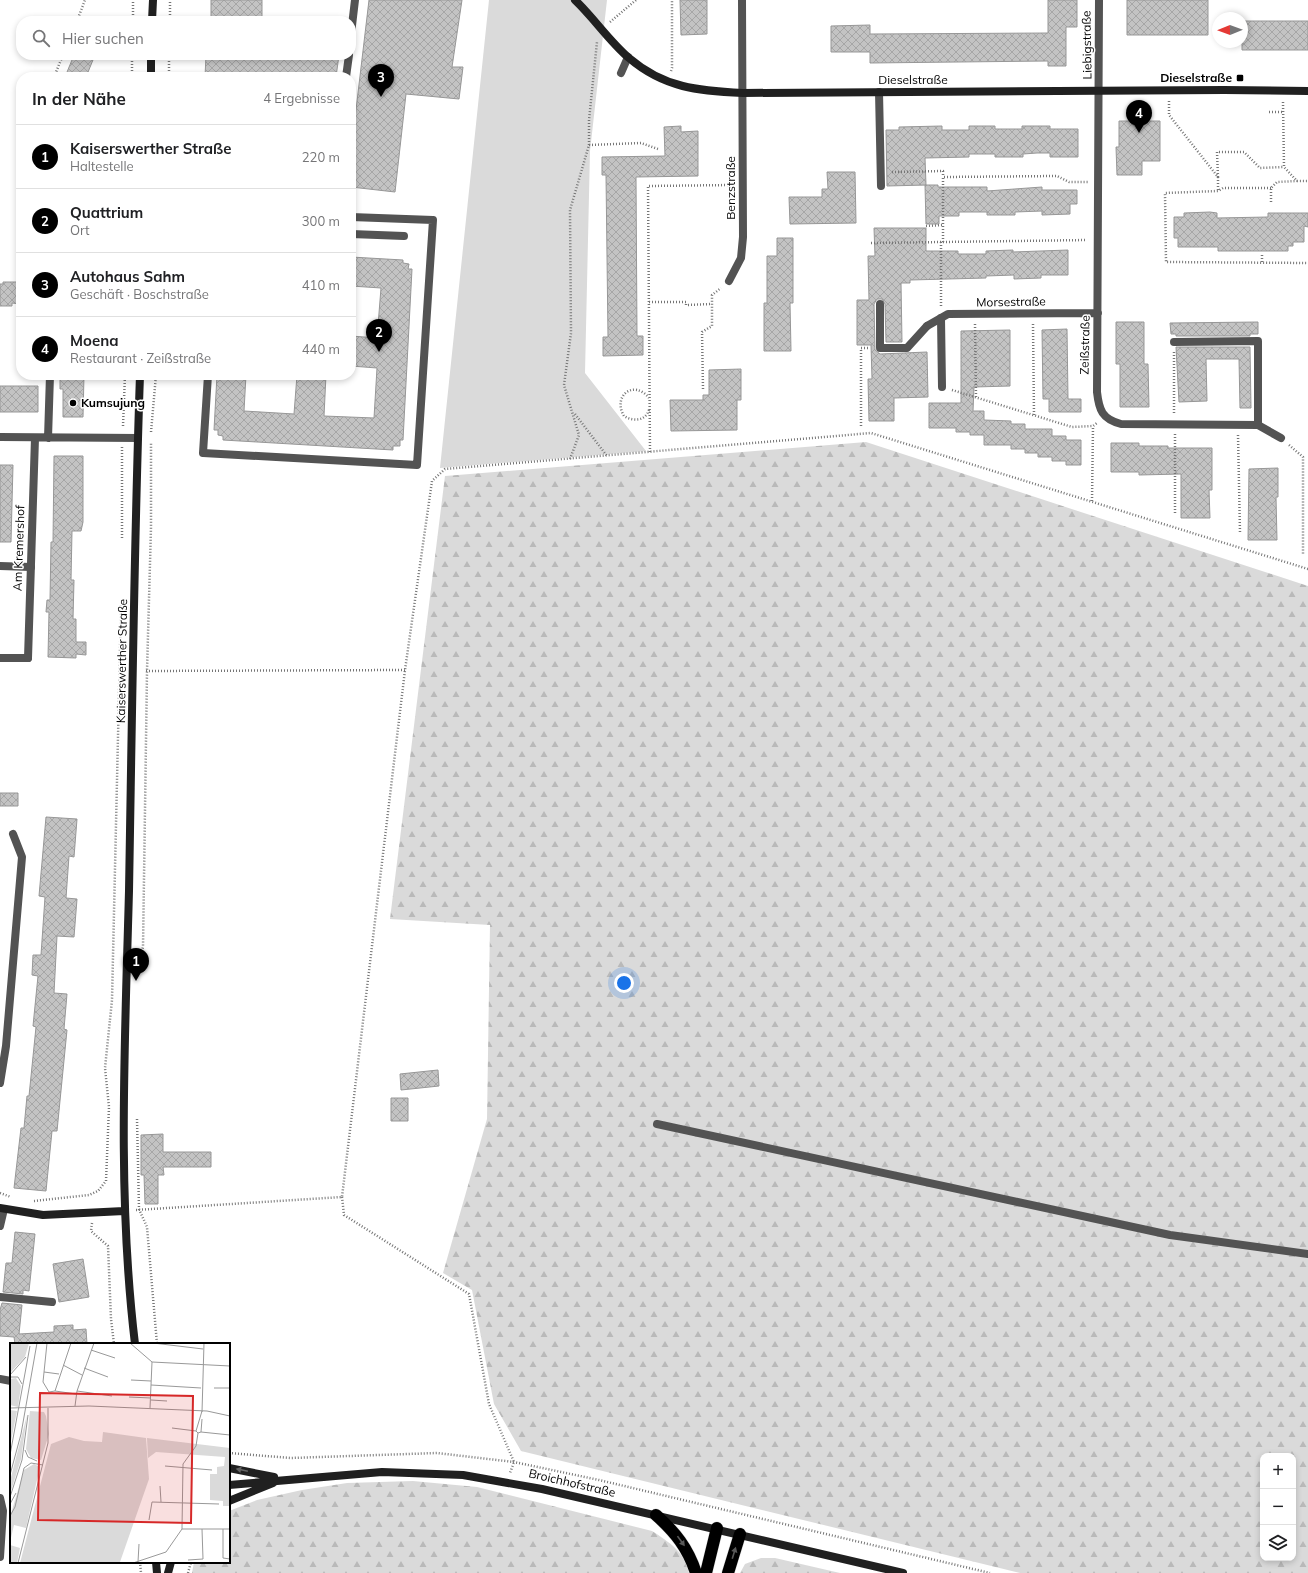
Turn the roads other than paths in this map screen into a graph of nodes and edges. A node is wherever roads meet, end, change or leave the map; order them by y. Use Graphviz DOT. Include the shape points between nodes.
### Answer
graph roads {
  1 [pos="153,0"];
  2 [pos="355,0"];
  3 [pos="575,0"];
  4 [pos="742,0"];
  5 [pos="1099,0"];
  6 [pos="152,16"];
  7 [pos="353,16"];
  8 [pos="628,57"];
  9 [pos="151,60"];
  10 [pos="348,60"];
  11 [pos="151,72"];
  12 [pos="347,72"];
  13 [pos="621,73"];
  14 [pos="1100,91"];
  15 [pos="1308,91"];
  16 [pos="879,92"];
  17 [pos="743,93"];
  18 [pos="881,186"];
  19 [pos="356,217"];
  20 [pos="356,234"];
  21 [pos="404,236"];
  22 [pos="729,281"];
  23 [pos="880,304"];
  24 [pos="1098,313"];
  25 [pos="941,318"];
  26 [pos="1174,342"];
  27 [pos="50,380"];
  28 [pos="140,380"];
  29 [pos="208,380"];
  30 [pos="942,387"];
  31 [pos="1258,425"];
  32 [pos="0,437"];
  33 [pos="35,438"];
  34 [pos="48,438"];
  35 [pos="138,438"];
  36 [pos="1281,438"];
  37 [pos="0,566"];
  38 [pos="31,567"];
  39 [pos="0,658"];
  40 [pos="12,834"];
  41 [pos="0,1083"];
  42 [pos="657,1124"];
  43 [pos="2,1208"];
  44 [pos="124,1211"];
  45 [pos="0,1226"];
  46 [pos="1308,1254"];
  47 [pos="0,1297"];
  48 [pos="52,1302"];
  49 [pos="135,1343"];
  50 [pos="0,1379"];
  51 [pos="10,1380"];
  52 [pos="230,1468"];
  53 [pos="283,1479"];
  54 [pos="230,1484"];
  55 [pos="0,1498"];
  56 [pos="230,1501"];
  57 [pos="656,1514"];
  58 [pos="717,1528"];
  59 [pos="740,1534"];
  60 [pos="0,1556"];
  61 [pos="156,1563"];
  62 [pos="171,1563"];
  63 [pos="157,1573"];
  64 [pos="168,1573"];
  65 [pos="696,1573"];
  66 [pos="706,1573"];
  67 [pos="728,1573"];
  68 [pos="903,1573"];
  1 -- 6 [label="main road"];
  2 -- 7 [label="street"];
  3 -- 8 [label="main road, Dieselstraße"];
  4 -- 17 [label="street, Benzstraße"];
  5 -- 14 [label="street, Liebigstraße"];
  8 -- 13 [label="street"];
  8 -- 17 [label="main road, Dieselstraße" via="666,82 687,89"];
  9 -- 11 [label="main road"];
  10 -- 12 [label="street"];
  14 -- 15 [label="main road, Dieselstraße"];
  14 -- 16 [label="main road, Dieselstraße"];
  14 -- 24 [label="street, Zeißstraße"];
  16 -- 17 [label="main road, Dieselstraße"];
  16 -- 18 [label="street"];
  17 -- 22 [label="street, Benzstraße" via="741,258"];
  19 -- 29 [label="street" via="433,220 417,465 203,452"];
  20 -- 21 [label="street"];
  23 -- 25 [label="street, Morsestraße" via="880,348 907,348 928,326"];
  24 -- 25 [label="street, Morsestraße" via="948,314"];
  24 -- 31 [label="street, Zeißstraße" via="1097,392 1099,407 1110,421 1121,424"];
  25 -- 30 [label="street"];
  26 -- 31 [label="street" via="1258,341"];
  27 -- 34 [label="street"];
  28 -- 35 [label="main road, Kaiserswerther Straße"];
  31 -- 36 [label="street"];
  32 -- 33 [label="street"];
  33 -- 34 [label="street"];
  33 -- 38 [label="street, Am Kremershof"];
  34 -- 35 [label="street"];
  35 -- 44 [label="main road, Kaiserswerther Straße" via="124,1072"];
  37 -- 38 [label="street"];
  38 -- 39 [label="street, Am Kremershof" via="28,658"];
  40 -- 41 [label="street" via="22,858"];
  42 -- 46 [label="street" via="1170,1235"];
  43 -- 44 [label="main road" via="42,1215"];
  43 -- 45 [label="street"];
  44 -- 49 [label="main road, Kaiserswerther Straße" via="128,1288"];
  47 -- 48 [label="street"];
  50 -- 51 [label="street"];
  53 -- 52 [label="main road, one-way"];
  53 -- 54 [label="main road, Broichhofstraße"];
  53 -- 56 [label="main road"];
  53 -- 57 [label="main road, Broichhofstraße" via="382,1472 463,1475 508,1482"];
  55 -- 60 [label="street" via="3,1511"];
  57 -- 58 [label="main road, Broichhofstraße"];
  57 -- 65 [label="highway, one-way" via="680,1539"];
  58 -- 59 [label="main road, Broichhofstraße"];
  58 -- 66 [label="highway"];
  67 -- 59 [label="highway, one-way"];
  59 -- 68 [label="main road, Broichhofstraße"];
  61 -- 63 [label="main road"];
  62 -- 64 [label="main road"];
}
